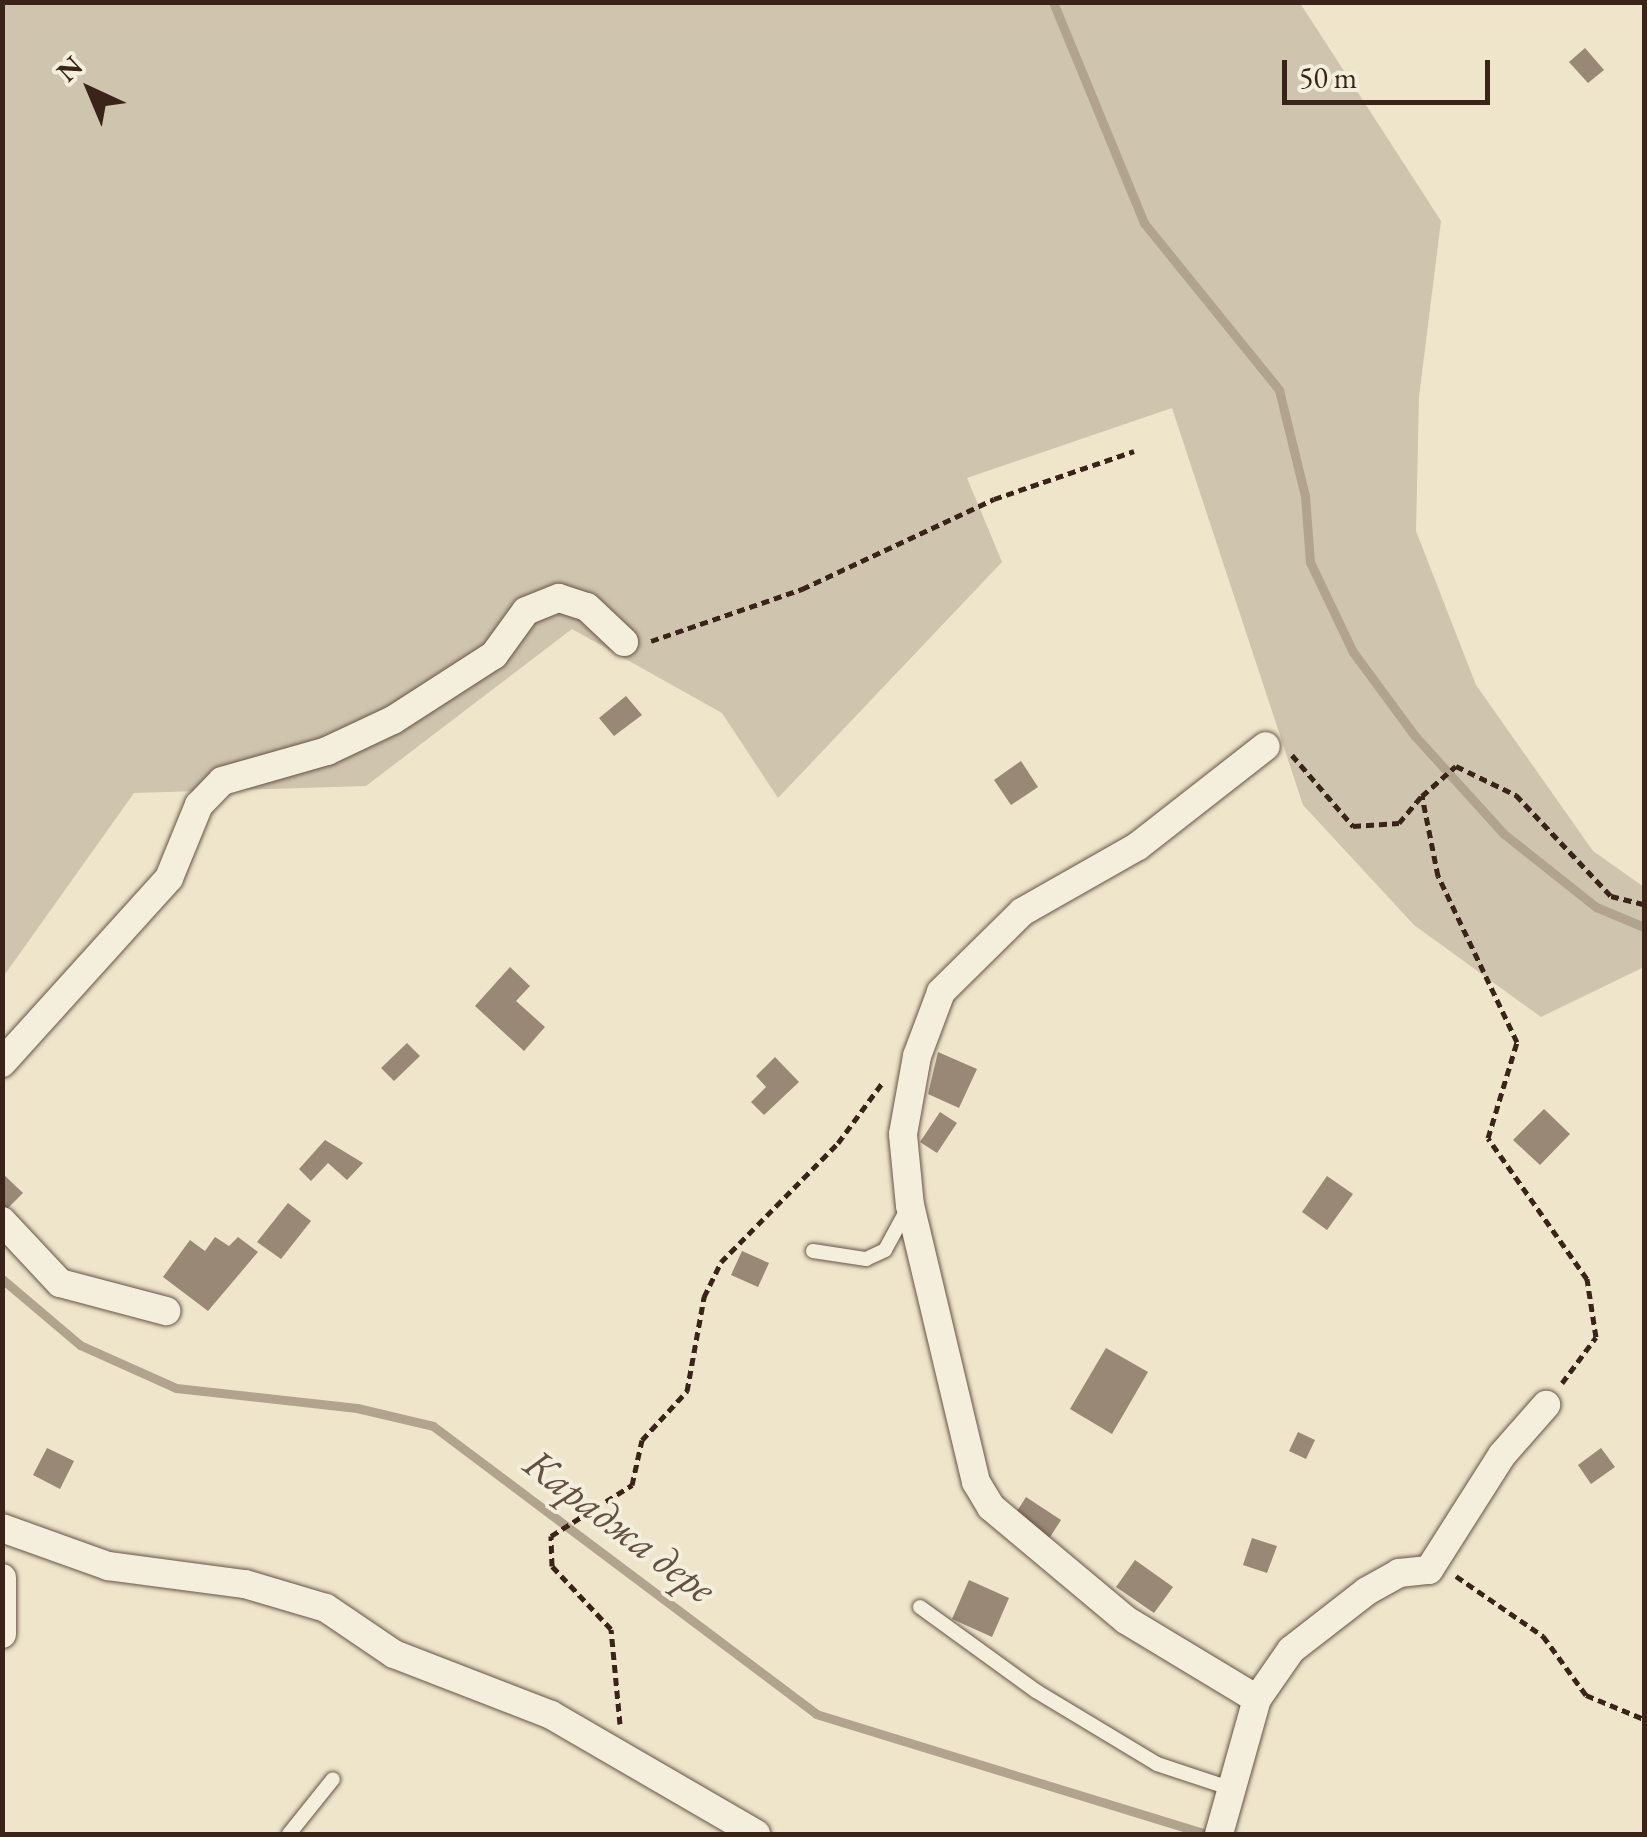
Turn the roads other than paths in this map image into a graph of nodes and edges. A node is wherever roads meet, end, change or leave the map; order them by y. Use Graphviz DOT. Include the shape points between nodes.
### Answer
graph roads {
  1 [pos="624,642"];
  2 [pos="1266,746"];
  3 [pos="2,1063"];
  4 [pos="910,1206"];
  5 [pos="2,1220"];
  6 [pos="813,1251"];
  7 [pos="166,1310"];
  8 [pos="1546,1405"];
  9 [pos="2,1528"];
  10 [pos="2,1578"];
  11 [pos="920,1607"];
  12 [pos="2,1634"];
  13 [pos="1258,1699"];
  14 [pos="333,1779"];
  15 [pos="1232,1788"];
  16 [pos="1221,1830"];
  17 [pos="289,1834"];
  18 [pos="756,1834"];
  1 -- 3 [label="street" via="587,607 559,598 526,610 494,654 394,720 327,751 222,781 199,805 168,878"];
  2 -- 4 [label="street" via="1138,846 1022,912 941,992 916,1056 903,1134"];
  4 -- 6 [label="lane" via="875,1254"];
  4 -- 13 [label="street" via="976,1482 991,1506 1126,1620"];
  5 -- 7 [label="street" via="60,1283"];
  8 -- 13 [label="street" via="1502,1455 1429,1570 1399,1573 1327,1616"];
  9 -- 18 [label="street" via="108,1566 245,1584 326,1608 394,1654 551,1715"];
  10 -- 12 [label="street"];
  11 -- 15 [label="lane" via="1157,1764"];
  13 -- 15 [label="street"];
  14 -- 17 [label="lane"];
  15 -- 16 [label="street"];
}
